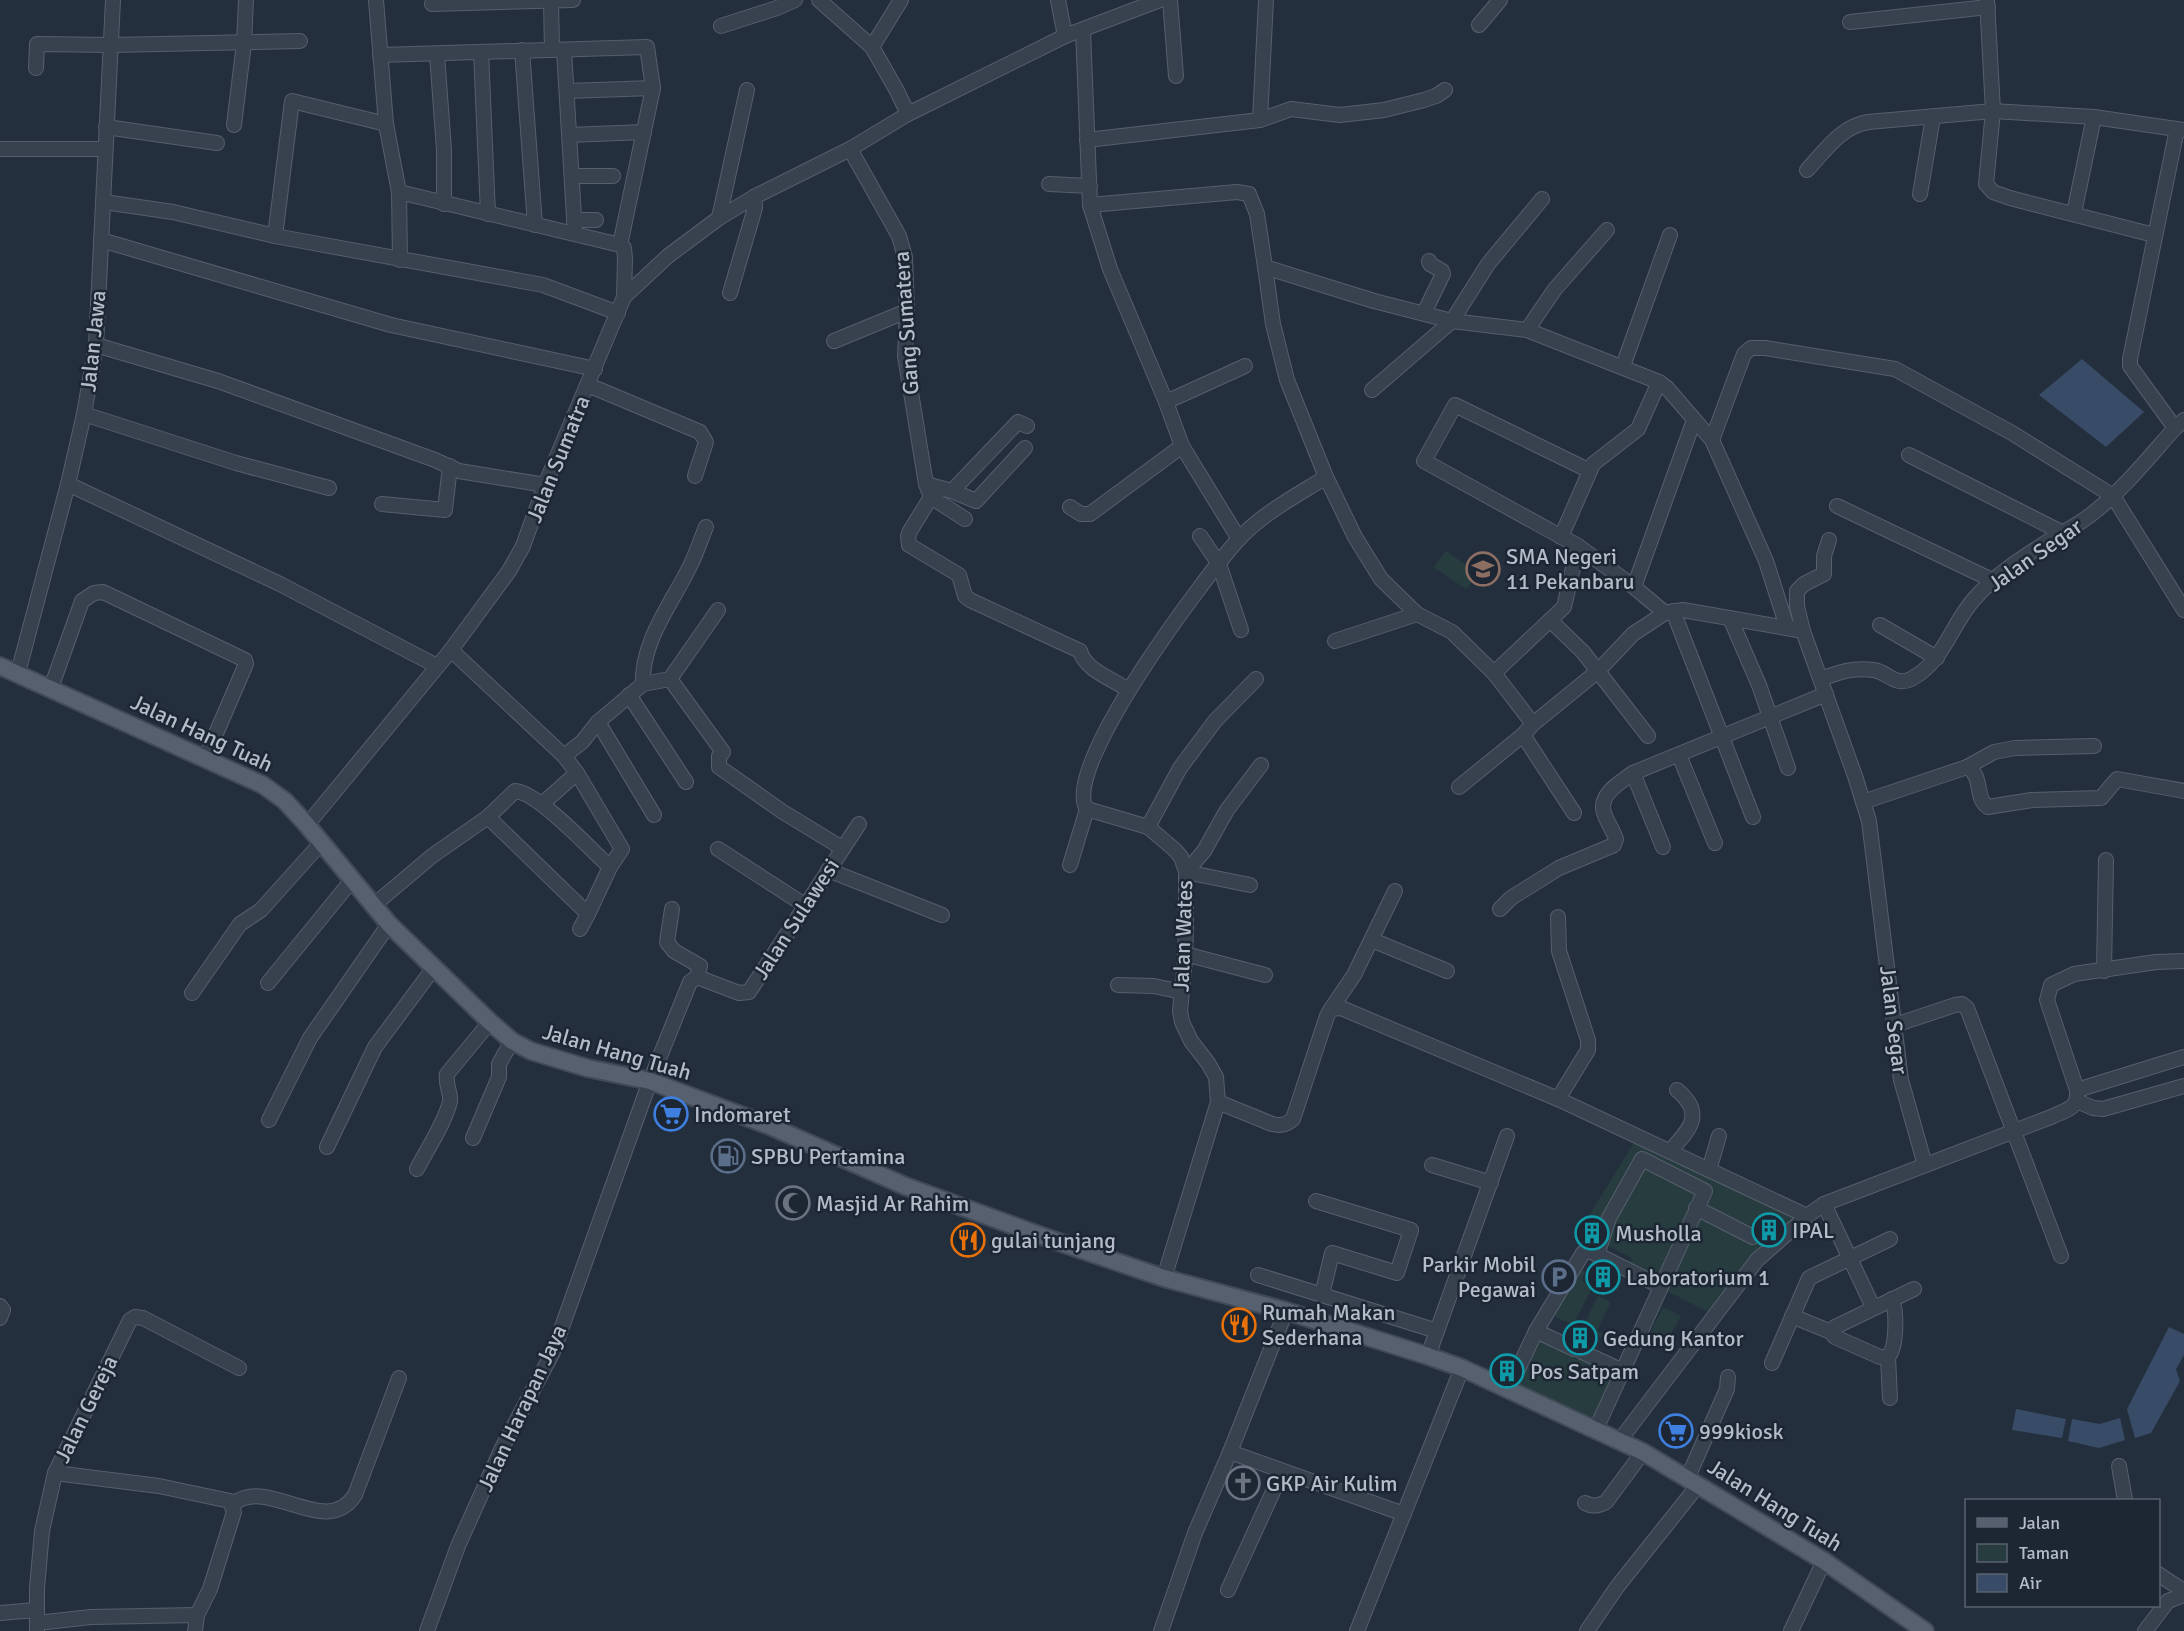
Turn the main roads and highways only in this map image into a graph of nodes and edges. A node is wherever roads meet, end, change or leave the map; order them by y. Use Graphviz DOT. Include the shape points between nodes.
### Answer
graph roads {
  1 [pos="0,666"];
  2 [pos="1925,1631"];
  1 -- 2 [label="main road, Jalan Hang Tuah" via="263,784 285,801 389,924 433,969 512,1041 531,1051 650,1081 770,1126 905,1186 1164,1278 1286,1311 1462,1368 1643,1452 1824,1561"];
}
